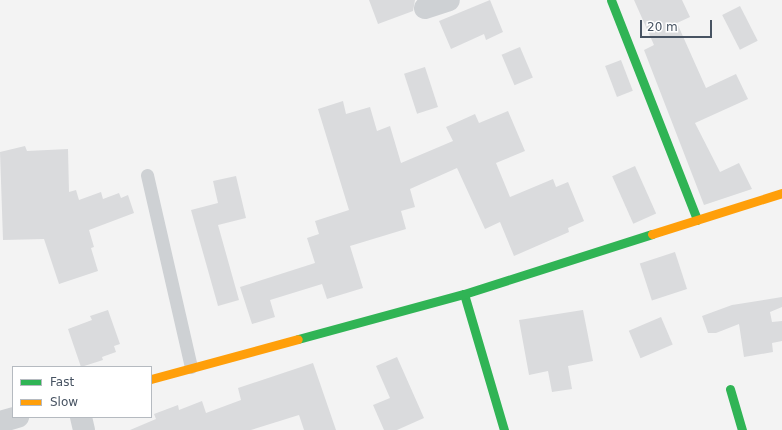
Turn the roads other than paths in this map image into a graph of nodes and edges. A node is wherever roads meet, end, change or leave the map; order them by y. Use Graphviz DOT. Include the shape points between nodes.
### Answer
graph roads {
  1 [pos="449,0"];
  2 [pos="611,0"];
  3 [pos="425,8"];
  4 [pos="147,175"];
  5 [pos="782,193"];
  6 [pos="697,220"];
  7 [pos="464,294"];
  8 [pos="191,367"];
  9 [pos="152,379"];
  10 [pos="730,389"];
  11 [pos="14,418"];
  12 [pos="81,418"];
  13 [pos="0,422"];
  14 [pos="84,430"];
  15 [pos="504,430"];
  16 [pos="742,430"];
  1 -- 3 [label="street"];
  2 -- 6 [label="street"];
  4 -- 8 [label="lane"];
  5 -- 6 [label="street"];
  6 -- 7 [label="street"];
  7 -- 8 [label="street"];
  7 -- 15 [label="street"];
  8 -- 9 [label="street"];
  10 -- 16 [label="street"];
  11 -- 13 [label="street"];
  12 -- 14 [label="street"];
}
